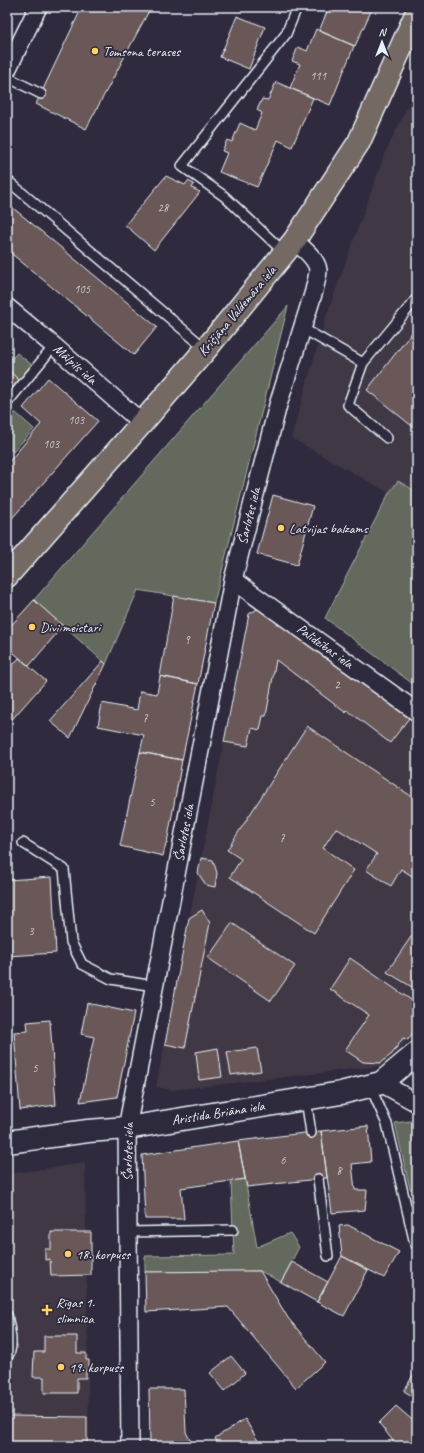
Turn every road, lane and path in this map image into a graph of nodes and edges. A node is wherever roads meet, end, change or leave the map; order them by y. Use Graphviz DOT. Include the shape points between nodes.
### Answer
graph roads {
  1 [pos="38,7"];
  2 [pos="297,7"];
  3 [pos="417,12"];
  4 [pos="7,70"];
  5 [pos="7,77"];
  6 [pos="41,94"];
  7 [pos="7,180"];
  8 [pos="290,247"];
  9 [pos="417,298"];
  10 [pos="7,307"];
  11 [pos="302,328"];
  12 [pos="54,346"];
  13 [pos="206,349"];
  14 [pos="363,363"];
  15 [pos="7,403"];
  16 [pos="142,423"];
  17 [pos="387,438"];
  18 [pos="7,576"];
  19 [pos="233,580"];
  20 [pos="417,712"];
  21 [pos="23,844"];
  22 [pos="154,986"];
  23 [pos="417,1053"];
  24 [pos="376,1085"];
  25 [pos="306,1099"];
  26 [pos="417,1103"];
  27 [pos="127,1128"];
  28 [pos="311,1133"];
  29 [pos="7,1142"];
  30 [pos="318,1179"];
  31 [pos="233,1230"];
  32 [pos="128,1232"];
  33 [pos="417,1245"];
  34 [pos="328,1256"];
  35 [pos="7,1315"];
  36 [pos="7,1357"];
  37 [pos="130,1446"];
  1 -- 4 [label="street"];
  2 -- 8 [label="lane" via="286,34 182,166"];
  3 -- 8 [label="main road, Krišjāņa Valdemāra iela" via="359,142"];
  5 -- 6 [label="lane"];
  7 -- 13 [label="lane"];
  8 -- 11 [label="street, Šarlotes iela" via="308,252 318,268 314,291"];
  8 -- 13 [label="main road, Krišjāņa Valdemāra iela"];
  9 -- 14 [label="lane"];
  10 -- 12 [label="street, Mālpils iela"];
  11 -- 14 [label="lane"];
  11 -- 19 [label="street, Šarlotes iela" via="278,405"];
  12 -- 15 [label="lane"];
  12 -- 16 [label="street, Mālpils iela"];
  13 -- 16 [label="main road, Krišjāņa Valdemāra iela"];
  14 -- 17 [label="lane" via="348,405"];
  16 -- 18 [label="main road, Krišjāņa Valdemāra iela"];
  19 -- 20 [label="street, Palīdzības iela"];
  19 -- 22 [label="street, Šarlotes iela"];
  21 -- 22 [label="lane" via="64,869 71,942 82,964 111,979"];
  22 -- 27 [label="street, Šarlotes iela"];
  23 -- 24 [label="street, Aristida Briāna iela"];
  24 -- 25 [label="street, Aristida Briāna iela"];
  24 -- 26 [label="street"];
  24 -- 33 [label="lane"];
  25 -- 27 [label="street, Aristida Briāna iela"];
  25 -- 28 [label="lane"];
  27 -- 29 [label="street, Aristida Briāna iela"];
  27 -- 32 [label="street, Šarlotes iela"];
  30 -- 34 [label="lane"];
  31 -- 32 [label="lane"];
  32 -- 37 [label="street, Šarlotes iela"];
  35 -- 36 [label="lane" via="11,1338 10,1354"];
}
